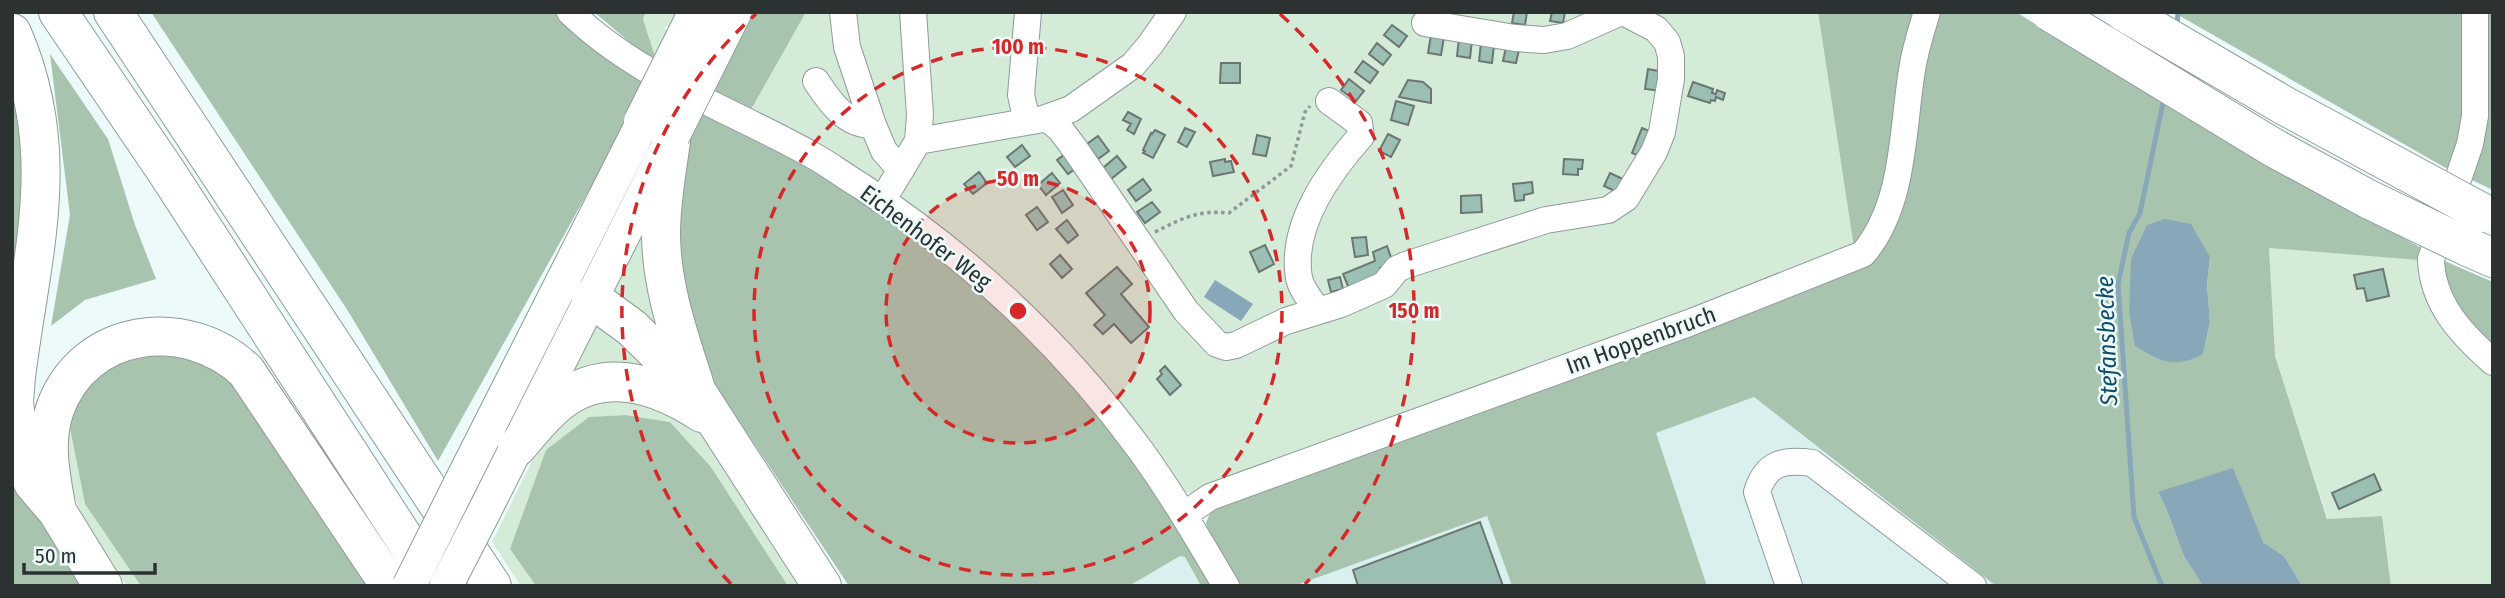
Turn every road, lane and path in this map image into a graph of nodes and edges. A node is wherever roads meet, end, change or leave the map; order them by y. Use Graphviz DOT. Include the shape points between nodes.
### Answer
graph roads {
  1 [pos="58,12"];
  2 [pos="113,12"];
  3 [pos="570,12"];
  4 [pos="735,12"];
  5 [pos="843,12"];
  6 [pos="913,12"];
  7 [pos="1028,12"];
  8 [pos="1173,12"];
  9 [pos="1622,12"];
  10 [pos="2050,12"];
  11 [pos="2124,12"];
  12 [pos="2475,12"];
  13 [pos="1925,15"];
  14 [pos="1426,23"];
  15 [pos="12,33"];
  16 [pos="699,34"];
  17 [pos="816,81"];
  18 [pos="1322,101"];
  19 [pos="1037,119"];
  20 [pos="873,125"];
  21 [pos="662,133"];
  22 [pos="918,141"];
  23 [pos="901,170"];
  24 [pos="882,201"];
  25 [pos="2484,234"];
  26 [pos="1138,241"];
  27 [pos="574,295"];
  28 [pos="1318,312"];
  29 [pos="2493,362"];
  30 [pos="706,407"];
  31 [pos="517,447"];
  32 [pos="57,511"];
  33 [pos="1184,515"];
  34 [pos="103,586"];
  35 [pos="390,586"];
  36 [pos="409,586"];
  37 [pos="435,586"];
  38 [pos="446,586"];
  39 [pos="492,586"];
  40 [pos="822,586"];
  41 [pos="1226,586"];
  42 [pos="1789,586"];
  43 [pos="1973,586"];
  1 -- 37 [label="highway"];
  2 -- 39 [label="highway"];
  3 -- 24 [label="street, Eichenhofer Weg" via="645,69 813,155"];
  4 -- 16 [label="main road"];
  5 -- 20 [label="street" via="847,47"];
  6 -- 22 [label="street"];
  7 -- 19 [label="street" via="1021,95"];
  8 -- 19 [label="street" via="1133,65 1070,109"];
  9 -- 14 [label="street" via="1567,36 1544,40"];
  9 -- 28 [label="street" via="1656,29 1671,56 1662,132 1626,198 1608,211 1546,220 1406,265 1384,285"];
  10 -- 25 [label="highway, bridge" via="2274,148 2370,200"];
  11 -- 25 [label="highway, bridge" via="2345,140"];
  12 -- 29 [label="street" via="2475,116 2431,259 2431,277 2453,322"];
  13 -- 33 [label="street, Im Hoppenbruch" via="1895,185 1875,240 1863,254 1689,323 1210,497"];
  15 -- 32 [label="highway" via="36,110 42,163 40,221 19,349 15,413 33,483"];
  16 -- 21 [label="highway, bridge"];
  17 -- 20 [label="street" via="842,114"];
  18 -- 26 [label="path" via="1305,112 1291,166 1248,200 1229,213 1206,211"];
  18 -- 28 [label="street" via="1359,123 1361,136 1318,193 1305,226 1299,279"];
  19 -- 22 [label="street"];
  19 -- 26 [label="street" via="1068,139"];
  20 -- 23 [label="street" via="884,151"];
  21 -- 27 [label="main road"];
  21 -- 30 [label="highway" via="663,269 671,307"];
  22 -- 23 [label="street"];
  23 -- 24 [label="street"];
  24 -- 33 [label="street, Eichenhofer Weg" via="932,236 1023,313 1094,392"];
  26 -- 28 [label="street" via="1186,311 1226,347"];
  27 -- 30 [label="highway" via="632,328"];
  27 -- 31 [label="main road"];
  27 -- 36 [label="main road, bridge" via="463,478"];
  30 -- 31 [label="highway" via="648,385 622,380 592,385 563,399"];
  30 -- 40 [label="highway"];
  31 -- 38 [label="main road, bridge"];
  32 -- 34 [label="highway"];
  32 -- 35 [label="highway" via="49,436 55,409 71,380 101,352 127,340 183,337 210,345 246,371"];
  33 -- 41 [label="street, Eichenhofer Weg"];
  42 -- 43 [label="street" via="1757,492 1761,477 1792,460 1811,463"];
}
